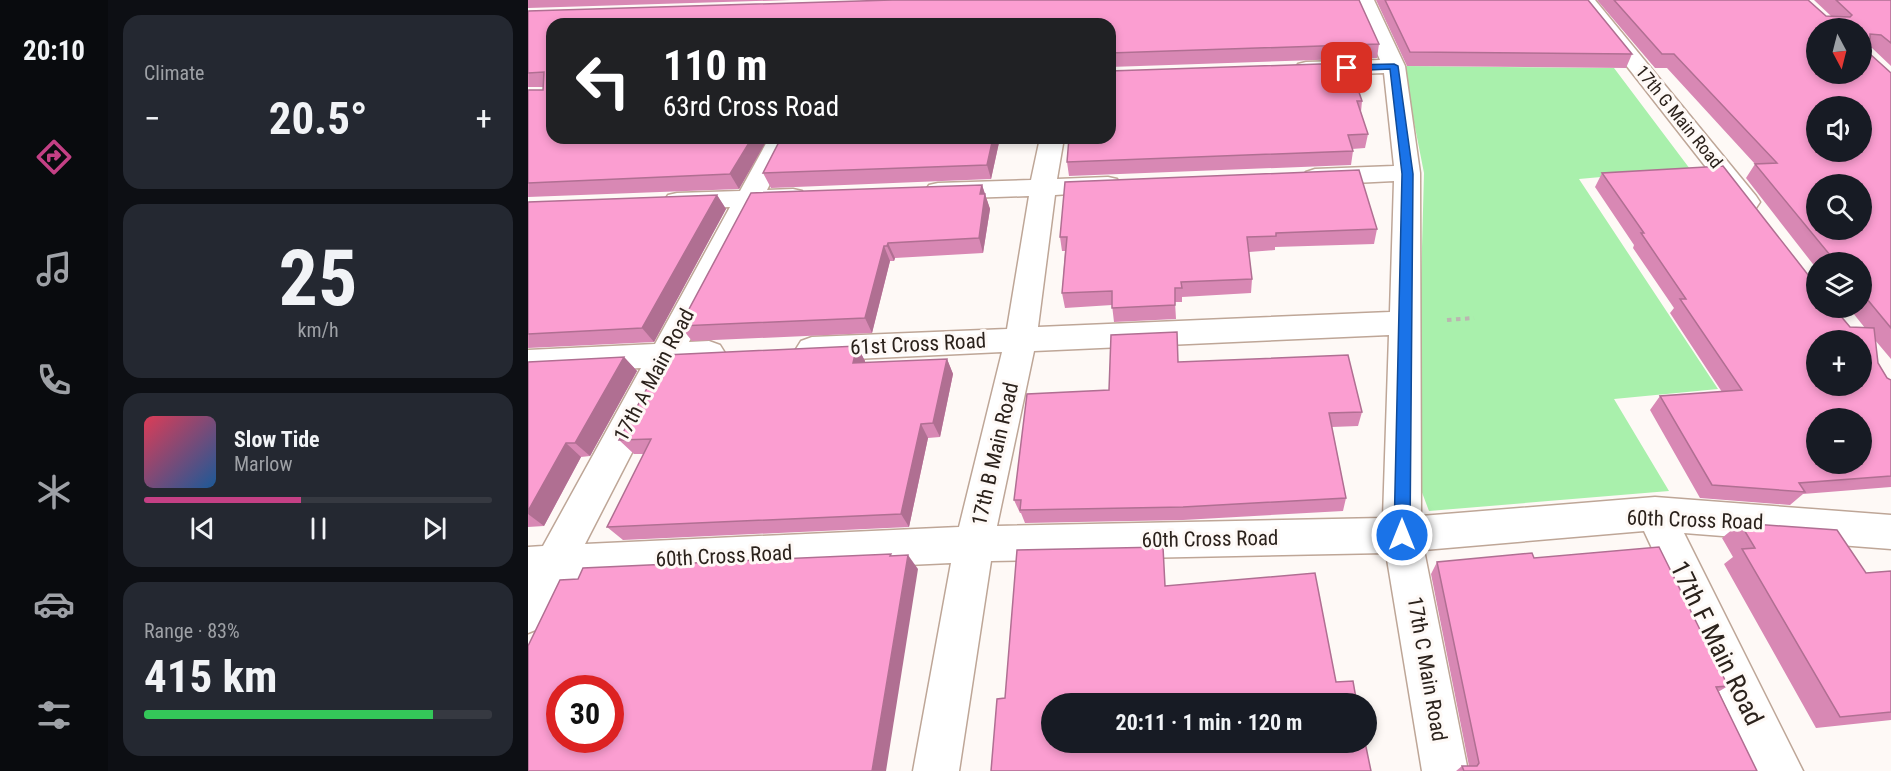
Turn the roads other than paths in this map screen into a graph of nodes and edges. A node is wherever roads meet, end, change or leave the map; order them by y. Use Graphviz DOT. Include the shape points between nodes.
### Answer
graph roads {
  1 [pos="1364,0"];
  2 [pos="1585,0"];
  3 [pos="1394,66"];
  4 [pos="1287,70"];
  5 [pos="778,144"];
  6 [pos="1051,144"];
  7 [pos="1407,174"];
  8 [pos="1290,178"];
  9 [pos="1137,184"];
  10 [pos="1043,188"];
  11 [pos="913,192"];
  12 [pos="819,196"];
  13 [pos="748,198"];
  14 [pos="655,202"];
  15 [pos="1760,218"];
  16 [pos="1404,323"];
  17 [pos="1021,339"];
  18 [pos="783,350"];
  19 [pos="735,352"];
  20 [pos="663,356"];
  21 [pos="528,362"];
  22 [pos="1655,514"];
  23 [pos="1891,532"];
  24 [pos="1402,535"];
  25 [pos="974,544"];
  26 [pos="541,565"];
  27 [pos="528,613"];
  28 [pos="936,771"];
  29 [pos="1445,771"];
  30 [pos="1780,771"];
  1 -- 3 [label="street, 17th C Main Road"];
  2 -- 15 [label="street, 17th G Main Road"];
  3 -- 4 [label="street"];
  3 -- 7 [label="street, 17th C Main Road"];
  5 -- 13 [label="street, 17th A Main Road"];
  6 -- 10 [label="street, 17th B Main Road"];
  7 -- 8 [label="street"];
  7 -- 16 [label="street, 17th C Main Road"];
  9 -- 10 [label="street"];
  10 -- 11 [label="street"];
  10 -- 17 [label="street, 17th B Main Road"];
  12 -- 13 [label="street"];
  13 -- 14 [label="street"];
  13 -- 20 [label="street, 17th A Main Road"];
  16 -- 17 [label="street, 61st Cross Road"];
  16 -- 24 [label="street, 17th C Main Road"];
  17 -- 18 [label="street, 61st Cross Road"];
  17 -- 25 [label="street, 17th B Main Road"];
  19 -- 20 [label="street"];
  20 -- 21 [label="street"];
  20 -- 26 [label="street, 17th A Main Road"];
  22 -- 23 [label="street, 60th Cross Road"];
  22 -- 24 [label="street, 60th Cross Road"];
  22 -- 30 [label="street, 17th F Main Road"];
  24 -- 25 [label="street, 60th Cross Road"];
  24 -- 29 [label="street, 17th C Main Road"];
  25 -- 26 [label="street, 60th Cross Road"];
  25 -- 28 [label="street, 17th B Main Road"];
  26 -- 27 [label="street, 17th A Main Road"];
}
